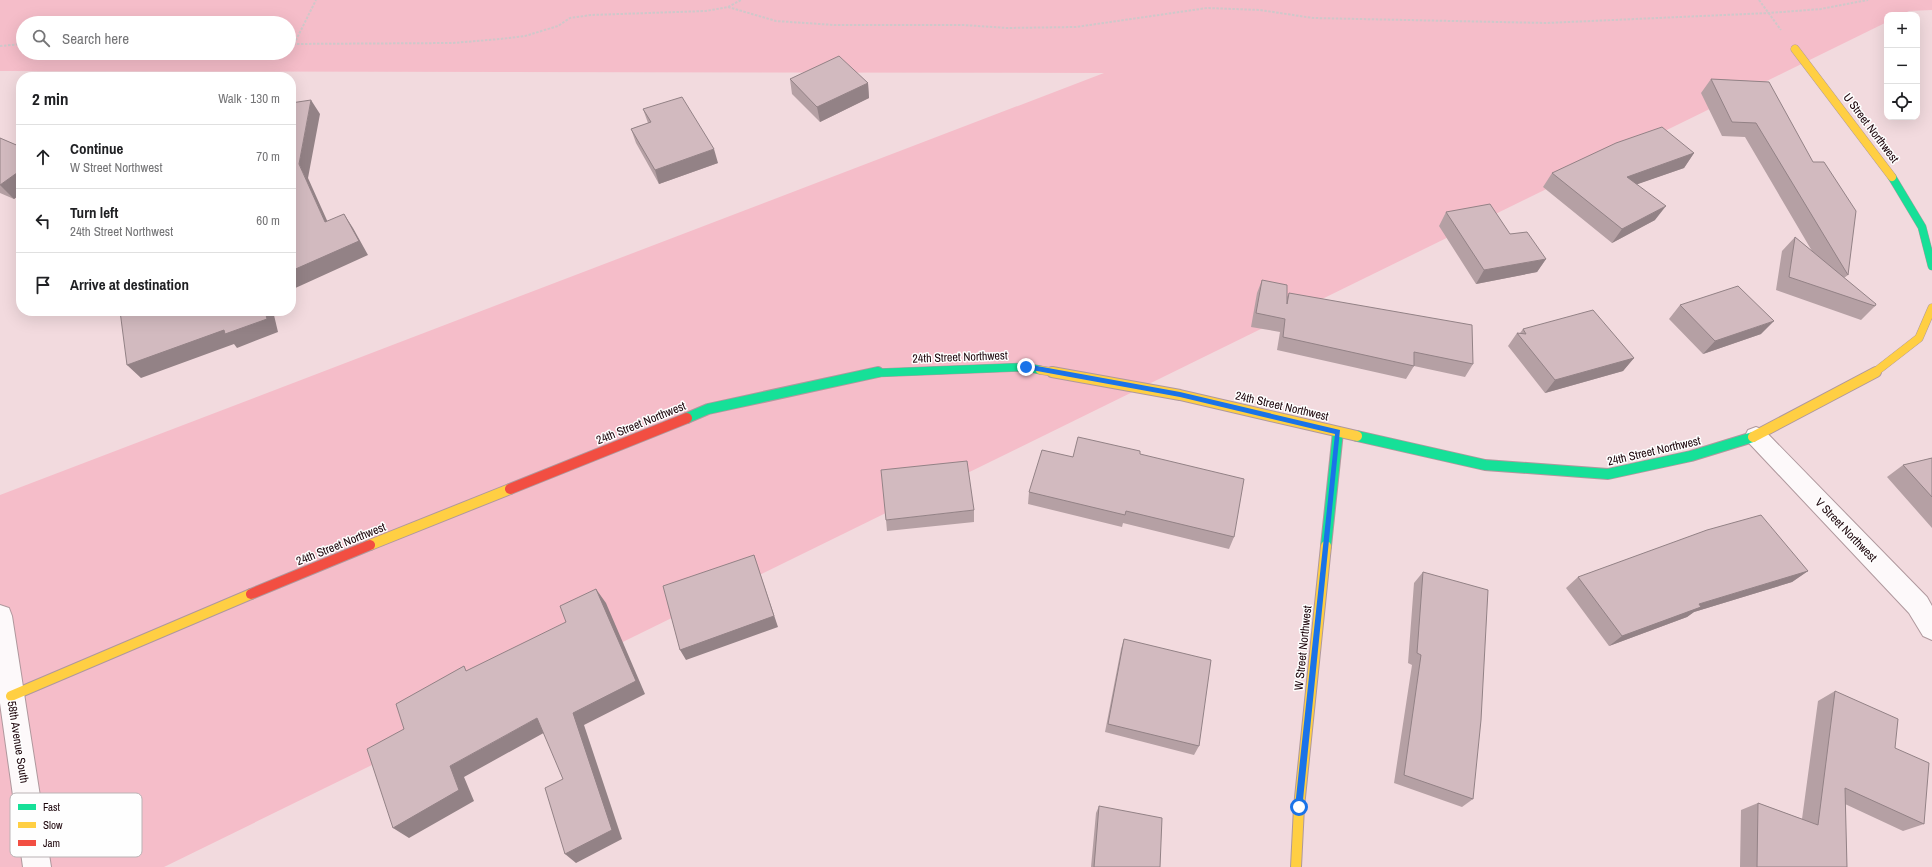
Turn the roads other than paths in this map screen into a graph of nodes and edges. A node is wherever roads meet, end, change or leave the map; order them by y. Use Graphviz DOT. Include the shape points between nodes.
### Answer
graph roads {
  1 [pos="1795,48"];
  2 [pos="1932,266"];
  3 [pos="1932,308"];
  4 [pos="1338,432"];
  5 [pos="1756,436"];
  6 [pos="0,616"];
  7 [pos="1932,628"];
  8 [pos="11,696"];
  9 [pos="26,793"];
  10 [pos="35,857"];
  11 [pos="37,867"];
  12 [pos="1296,867"];
  1 -- 2 [label="street, U Street Northwest" via="1889,171 1922,227"];
  3 -- 5 [label="street, 24th Street Northwest" via="1919,338 1876,372"];
  4 -- 5 [label="street, 24th Street Northwest" via="1485,465 1608,474 1691,456"];
  4 -- 8 [label="street, 24th Street Northwest" via="1180,395 1026,367 879,372 708,409 318,566"];
  4 -- 12 [label="street, W Street Northwest" via="1299,807"];
  5 -- 7 [label="street, V Street Northwest" via="1918,605"];
  6 -- 8 [label="street, 58th Avenue South"];
  8 -- 9 [label="street, 58th Avenue South"];
  10 -- 11 [label="street, 58th Avenue South"];
}
